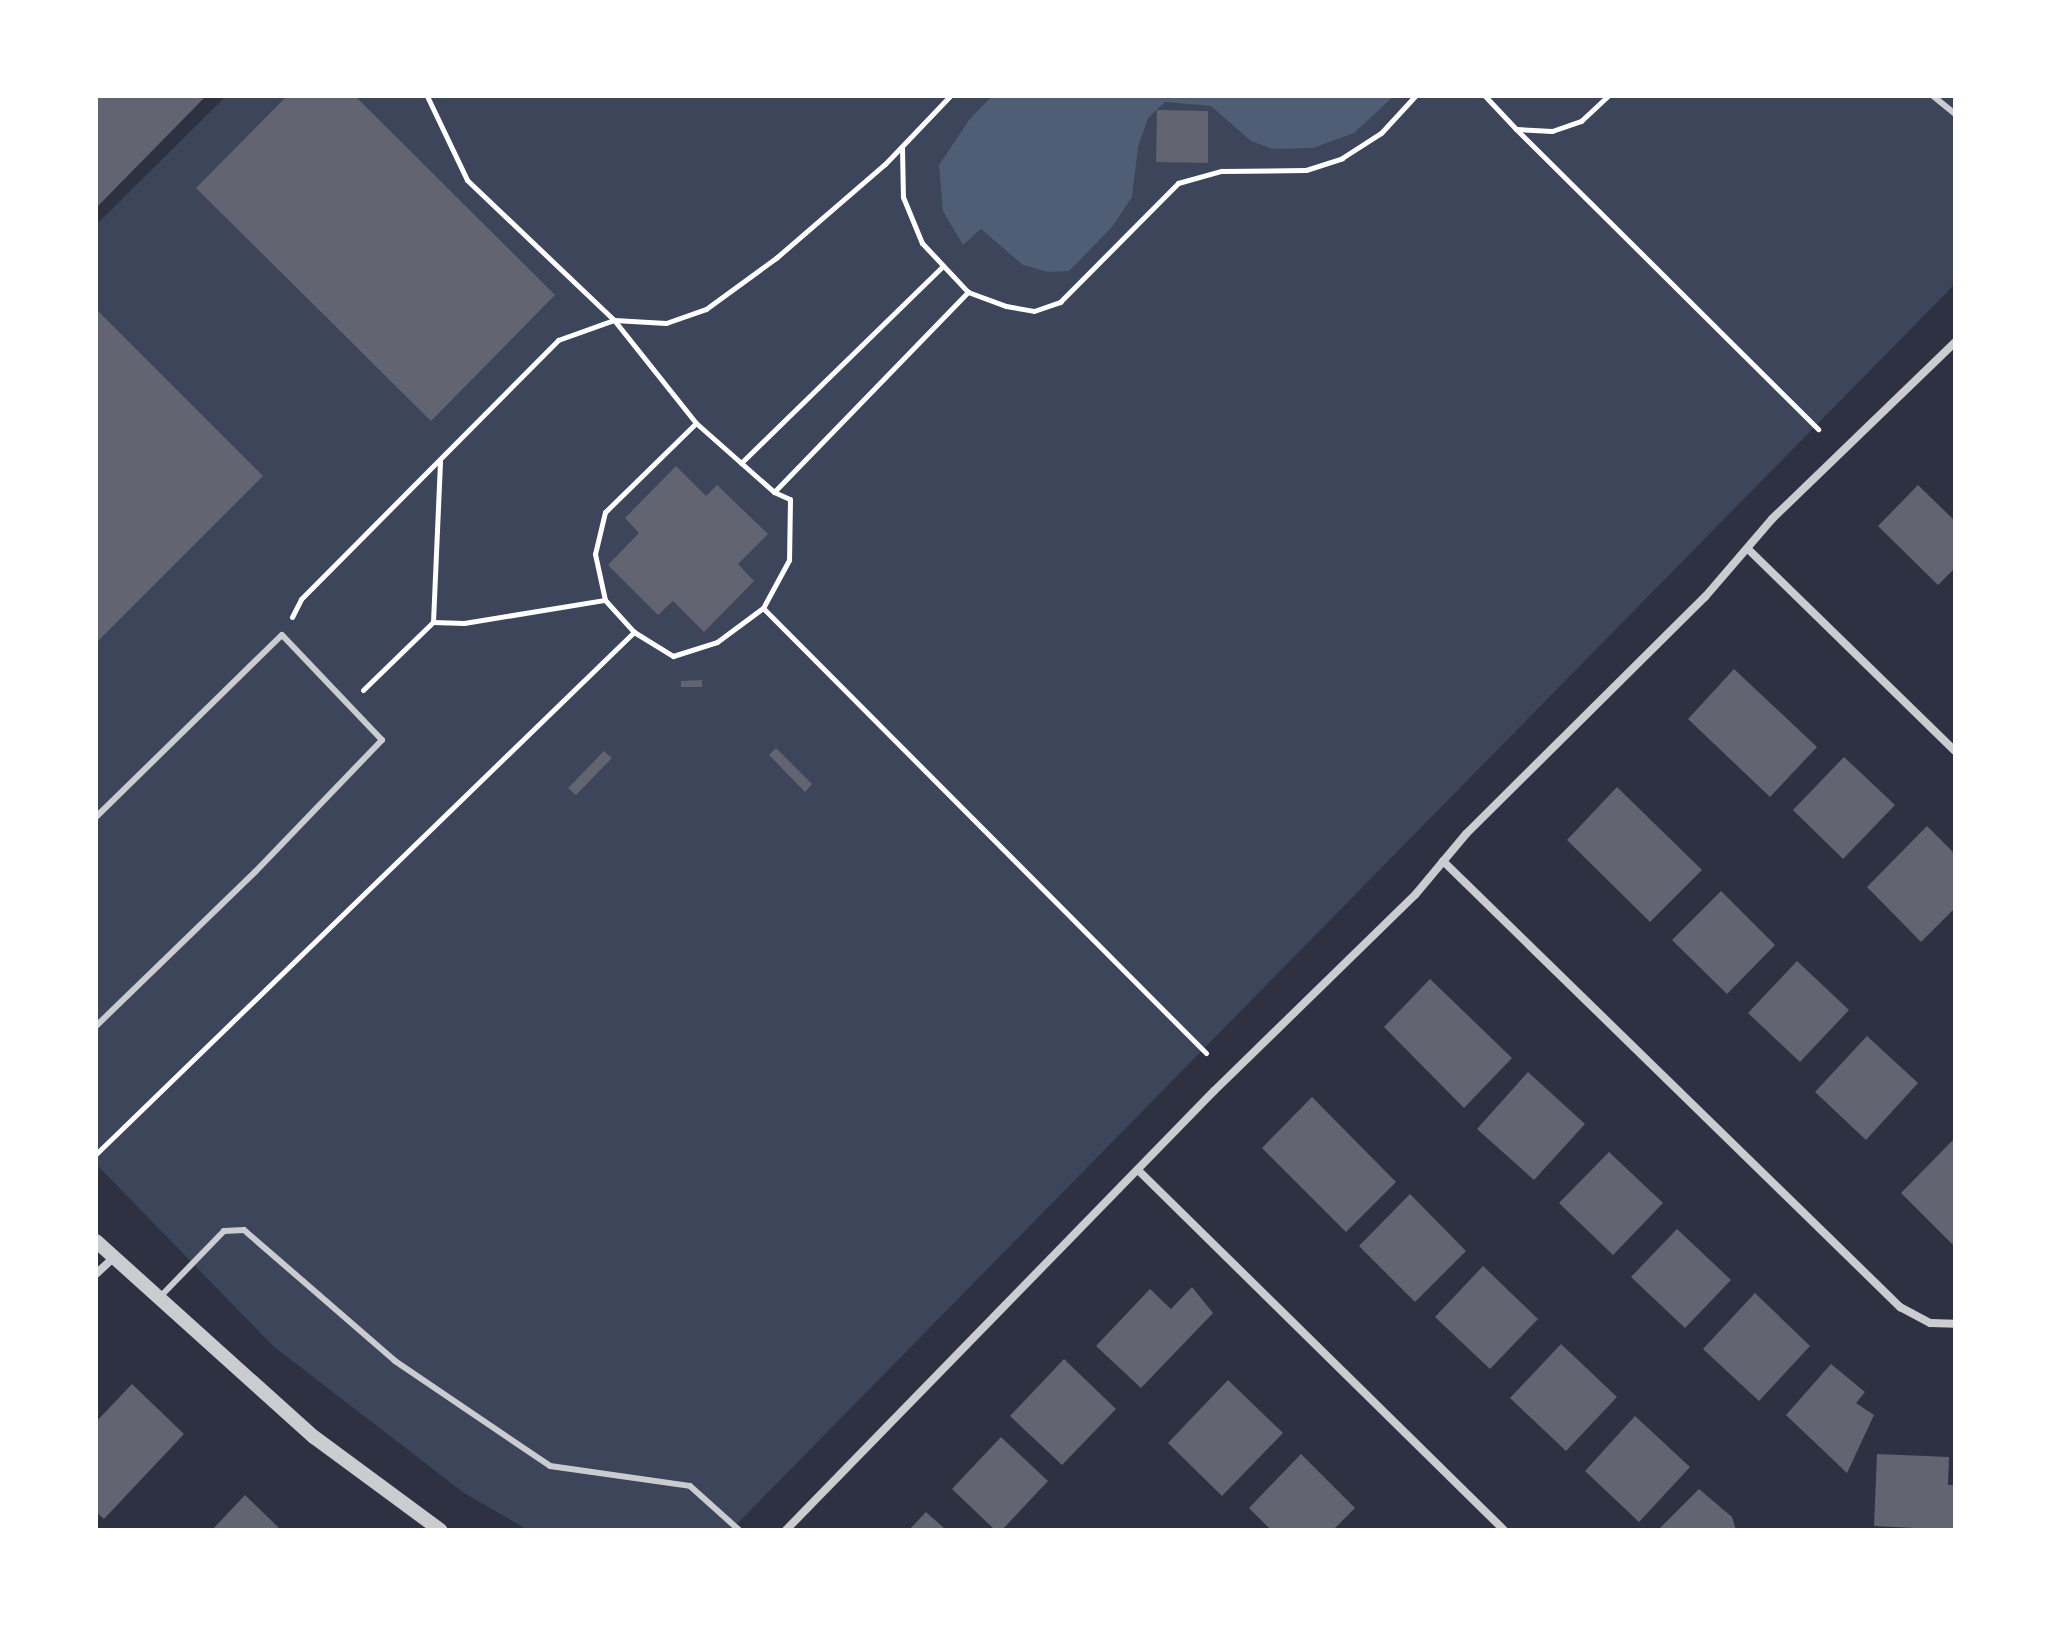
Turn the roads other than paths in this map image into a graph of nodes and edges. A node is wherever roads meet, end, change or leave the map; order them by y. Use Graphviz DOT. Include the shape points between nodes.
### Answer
graph roads {
  1 [pos="1933,96"];
  2 [pos="1955,114"];
  3 [pos="1955,342"];
  4 [pos="1748,549"];
  5 [pos="1955,751"];
  6 [pos="96,817"];
  7 [pos="1443,861"];
  8 [pos="96,1026"];
  9 [pos="1138,1170"];
  10 [pos="96,1241"];
  11 [pos="113,1258"];
  12 [pos="96,1274"];
  13 [pos="158,1299"];
  14 [pos="1955,1324"];
  15 [pos="440,1530"];
  16 [pos="739,1530"];
  17 [pos="786,1530"];
  18 [pos="1504,1530"];
  1 -- 2 [label="lane"];
  3 -- 4 [label="street" via="1772,519"];
  4 -- 5 [label="street"];
  4 -- 7 [label="street"];
  6 -- 8 [label="lane" via="282,635 382,740"];
  7 -- 9 [label="street"];
  7 -- 14 [label="street" via="1900,1307 1930,1323"];
  9 -- 17 [label="street"];
  9 -- 18 [label="street"];
  10 -- 11 [label="street"];
  11 -- 12 [label="street"];
  11 -- 13 [label="street"];
  13 -- 15 [label="street" via="314,1437"];
  13 -- 16 [label="lane" via="224,1231 244,1230 395,1361 550,1466 690,1486"];
}
